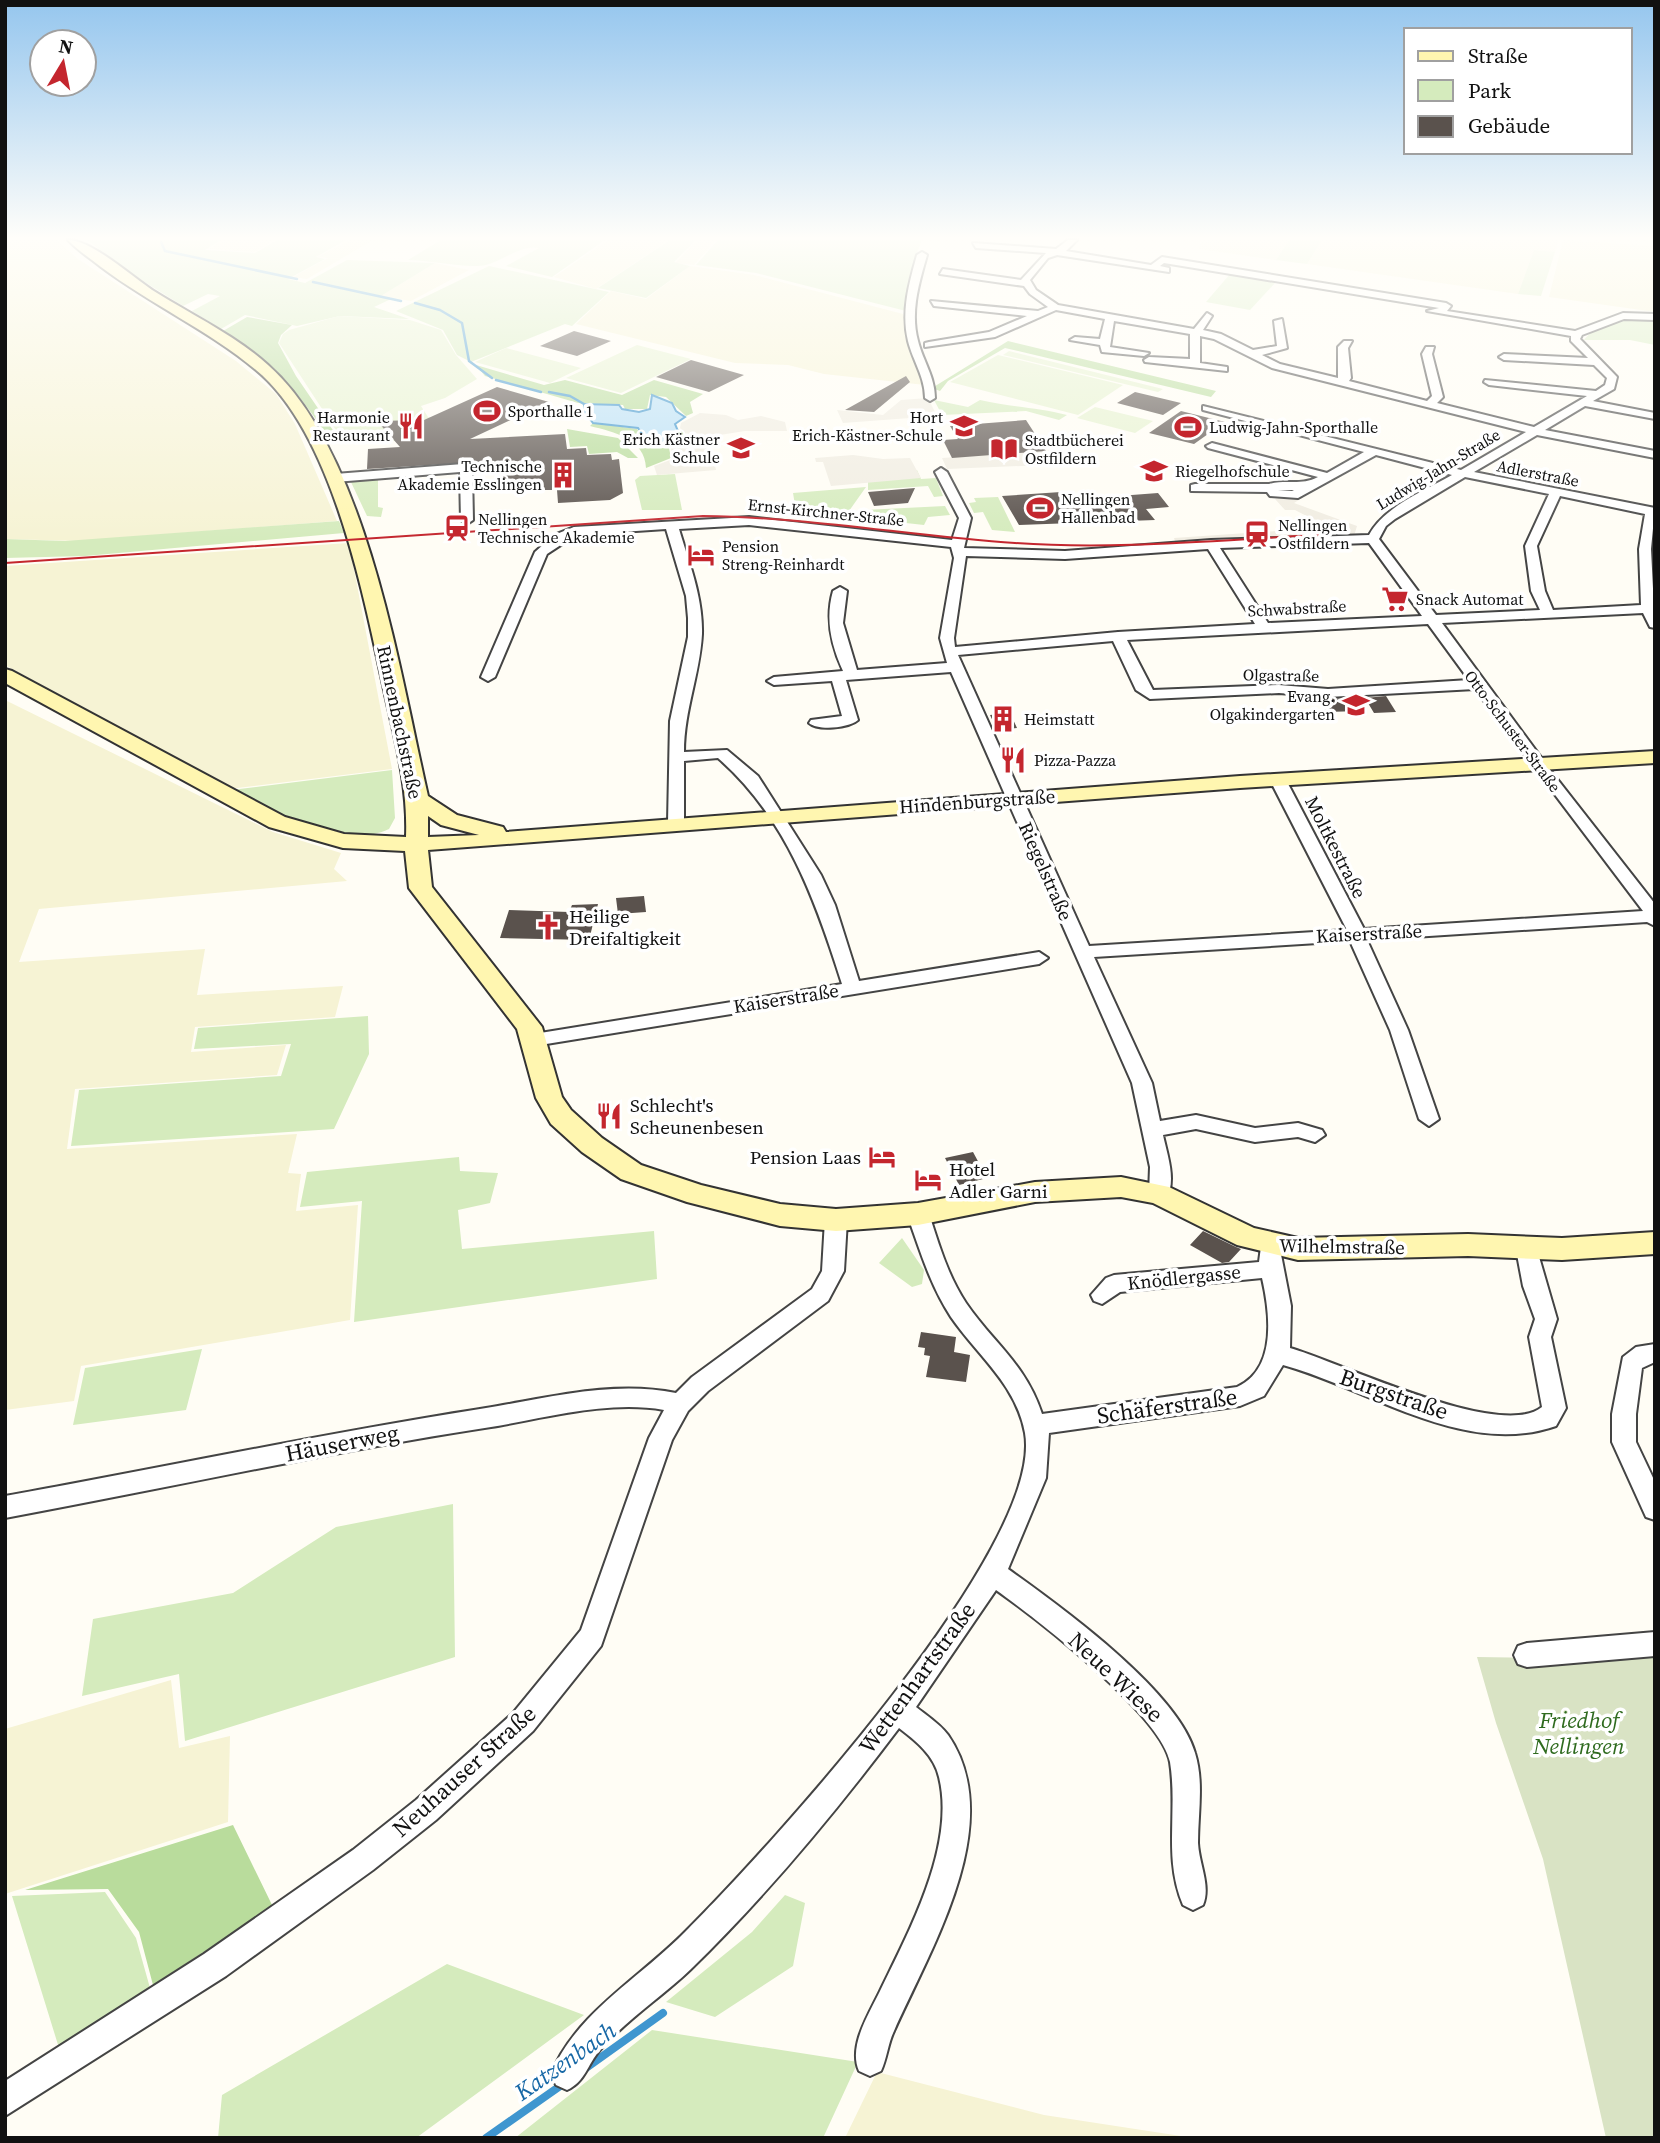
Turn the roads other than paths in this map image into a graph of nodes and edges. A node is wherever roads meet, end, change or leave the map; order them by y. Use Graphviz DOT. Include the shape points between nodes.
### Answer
graph roads {
  1 [pos="224,340"];
  2 [pos="913,340"];
  3 [pos="960,340"];
  4 [pos="1196,340"];
  5 [pos="1230,340"];
  6 [pos="1281,340"];
  7 [pos="1576,340"];
  8 [pos="1075,341"];
  9 [pos="1104,342"];
  10 [pos="1348,343"];
  11 [pos="929,345"];
  12 [pos="1430,349"];
  13 [pos="1251,354"];
  14 [pos="1504,357"];
  15 [pos="1195,362"];
  16 [pos="1598,362"];
  17 [pos="1223,369"];
  18 [pos="1339,382"];
  19 [pos="1489,382"];
  20 [pos="1598,394"];
  21 [pos="930,398"];
  22 [pos="1584,403"];
  23 [pos="1430,404"];
  24 [pos="1207,408"];
  25 [pos="1655,416"];
  26 [pos="1535,431"];
  27 [pos="1212,446"];
  28 [pos="1375,451"];
  29 [pos="1655,455"];
  30 [pos="941,472"];
  31 [pos="1463,474"];
  32 [pos="1326,476"];
  33 [pos="335,478"];
  34 [pos="1195,488"];
  35 [pos="1556,492"];
  36 [pos="1653,512"];
  37 [pos="467,520"];
  38 [pos="671,524"];
  39 [pos="1373,539"];
  40 [pos="959,542"];
  41 [pos="1211,544"];
  42 [pos="840,590"];
  43 [pos="1647,609"];
  44 [pos="1548,613"];
  45 [pos="1429,619"];
  46 [pos="1655,624"];
  47 [pos="1264,628"];
  48 [pos="1118,636"];
  49 [pos="949,652"];
  50 [pos="955,667"];
  51 [pos="5,675"];
  52 [pos="488,677"];
  53 [pos="845,677"];
  54 [pos="774,681"];
  55 [pos="1479,684"];
  56 [pos="816,723"];
  57 [pos="1655,755"];
  58 [pos="677,757"];
  59 [pos="1537,762"];
  60 [pos="1278,780"];
  61 [pos="418,799"];
  62 [pos="1013,799"];
  63 [pos="775,817"];
  64 [pos="676,824"];
  65 [pos="531,836"];
  66 [pos="418,844"];
  67 [pos="1654,918"];
  68 [pos="1358,934"];
  69 [pos="1083,952"];
  70 [pos="1039,958"];
  71 [pos="852,988"];
  72 [pos="534,1040"];
  73 [pos="1429,1119"];
  74 [pos="1152,1130"];
  75 [pos="1315,1135"];
  76 [pos="1159,1195"];
  77 [pos="918,1214"];
  78 [pos="836,1220"];
  79 [pos="1655,1243"];
  80 [pos="1527,1249"];
  81 [pos="1271,1257"];
  82 [pos="1102,1296"];
  83 [pos="1655,1353"];
  84 [pos="1278,1354"];
  85 [pos="680,1405"];
  86 [pos="1035,1425"];
  87 [pos="5,1507"];
  88 [pos="1655,1508"];
  89 [pos="993,1573"];
  90 [pos="1655,1644"];
  91 [pos="1527,1655"];
  92 [pos="897,1710"];
  93 [pos="1193,1895"];
  94 [pos="870,2060"];
  95 [pos="566,2074"];
  96 [pos="5,2100"];
  1 -- 33 [label="main road, Rinnenbachstraße" via="263,368 304,419"];
  2 -- 21 [label="street" via="931,388"];
  3 -- 11 [label="street"];
  4 -- 15 [label="street"];
  5 -- 13 [label="street"];
  6 -- 13 [label="street" via="1282,348"];
  7 -- 16 [label="street"];
  8 -- 9 [label="street"];
  9 -- 15 [label="street" via="1106,350"];
  10 -- 18 [label="street" via="1343,347 1346,378"];
  12 -- 23 [label="street" via="1427,354 1438,397"];
  13 -- 18 [label="street" via="1276,366"];
  14 -- 16 [label="street"];
  15 -- 17 [label="street" via="1197,367"];
  16 -- 20 [label="street" via="1613,380"];
  18 -- 23 [label="street"];
  19 -- 20 [label="street"];
  20 -- 22 [label="street, Ludwig-Jahn-Straße"];
  22 -- 25 [label="street"];
  22 -- 26 [label="street, Ludwig-Jahn-Straße"];
  23 -- 26 [label="street"];
  24 -- 28 [label="street, Adlerstraße"];
  26 -- 29 [label="street"];
  26 -- 31 [label="street, Ludwig-Jahn-Straße"];
  27 -- 32 [label="street"];
  28 -- 31 [label="street, Adlerstraße"];
  28 -- 32 [label="street"];
  30 -- 40 [label="street" via="964,515"];
  31 -- 35 [label="street, Adlerstraße"];
  31 -- 39 [label="street, Ludwig-Jahn-Straße" via="1391,516"];
  32 -- 34 [label="street" via="1307,488"];
  33 -- 37 [label="street" via="465,469"];
  33 -- 61 [label="main road, Rinnenbachstraße" via="371,587"];
  35 -- 36 [label="street, Adlerstraße"];
  35 -- 44 [label="street" via="1531,546 1536,581"];
  36 -- 43 [label="street" via="1645,549"];
  38 -- 40 [label="street, Ernst-Kirchner-Straße" via="763,521"];
  38 -- 52 [label="street, Ernst-Kirchner-Straße" via="579,529 547,547 537,560"];
  38 -- 58 [label="street" via="693,596 695,618 677,721"];
  39 -- 41 [label="street, Ludwig-Jahn-Straße"];
  39 -- 45 [label="street, Otto-Schuster-Straße"];
  40 -- 41 [label="street, Ludwig-Jahn-Straße" via="1064,555"];
  40 -- 49 [label="street, Riegelstraße"];
  41 -- 47 [label="street"];
  42 -- 53 [label="street" via="835,604"];
  43 -- 44 [label="street, Schwabstraße"];
  43 -- 46 [label="street"];
  44 -- 45 [label="street, Schwabstraße"];
  45 -- 47 [label="street, Schwabstraße"];
  45 -- 55 [label="street, Otto-Schuster-Straße"];
  47 -- 48 [label="street, Schwabstraße"];
  48 -- 49 [label="street, Schwabstraße"];
  48 -- 55 [label="street, Olgastraße" via="1143,690 1150,695 1279,689 1328,693"];
  49 -- 50 [label="street, Riegelstraße"];
  50 -- 53 [label="street"];
  50 -- 62 [label="street, Riegelstraße"];
  51 -- 66 [label="main road, Hindenburgstraße" via="277,821 343,841"];
  53 -- 54 [label="street"];
  53 -- 56 [label="street" via="851,720"];
  55 -- 59 [label="street, Otto-Schuster-Straße"];
  57 -- 59 [label="main road, Hindenburgstraße"];
  58 -- 63 [label="street" via="725,754 752,779"];
  58 -- 64 [label="street"];
  59 -- 60 [label="main road, Hindenburgstraße"];
  59 -- 67 [label="street, Otto-Schuster-Straße"];
  60 -- 62 [label="main road, Hindenburgstraße"];
  60 -- 68 [label="street, Moltkestraße"];
  61 -- 65 [label="main road" via="455,823"];
  61 -- 66 [label="main road, Rinnenbachstraße"];
  62 -- 63 [label="main road, Hindenburgstraße"];
  62 -- 69 [label="street, Riegelstraße"];
  63 -- 64 [label="main road, Hindenburgstraße"];
  63 -- 71 [label="street" via="813,875"];
  64 -- 65 [label="main road, Hindenburgstraße"];
  65 -- 66 [label="main road, Hindenburgstraße"];
  66 -- 72 [label="main road, Rinnenbachstraße" via="417,868 426,897 520,1012"];
  67 -- 68 [label="street, Kaiserstraße"];
  68 -- 69 [label="street, Kaiserstraße"];
  68 -- 73 [label="street, Moltkestraße" via="1359,945 1407,1045"];
  69 -- 74 [label="street, Riegelstraße" via="1142,1083"];
  70 -- 71 [label="street, Kaiserstraße"];
  71 -- 72 [label="street, Kaiserstraße"];
  72 -- 78 [label="main road, Rinnenbachstraße" via="554,1107 592,1145 631,1172 751,1209"];
  74 -- 75 [label="street" via="1196,1122 1255,1135 1298,1130"];
  74 -- 76 [label="street, Riegelstraße" via="1160,1167"];
  76 -- 77 [label="street, Wilhelmstraße" via="1121,1187 1080,1187 1003,1196"];
  76 -- 81 [label="street, Wilhelmstraße"];
  77 -- 78 [label="main road, Rinnenbachstraße"];
  77 -- 86 [label="street, Wettenhartstraße" via="941,1281 1008,1368"];
  78 -- 85 [label="street, Neuhauser Straße" via="833,1270 820,1295 709,1376"];
  79 -- 80 [label="street, Wilhelmstraße"];
  80 -- 81 [label="street, Wilhelmstraße" via="1468,1245 1311,1250"];
  80 -- 84 [label="street, Burgstraße" via="1546,1319 1540,1337 1552,1416 1517,1423 1446,1414"];
  81 -- 82 [label="street, Knödlergasse" via="1114,1284"];
  81 -- 84 [label="street" via="1280,1306"];
  83 -- 88 [label="street" via="1644,1354 1630,1364 1624,1414 1624,1442"];
  84 -- 86 [label="street, Schäferstraße" via="1256,1389 1240,1396"];
  85 -- 87 [label="street, Häuserweg" via="655,1398 624,1399 432,1426"];
  85 -- 96 [label="street, Neuhauser Straße" via="661,1438 592,1637 523,1722 363,1860 215,1965"];
  86 -- 89 [label="street, Wettenhartstraße" via="1034,1478"];
  89 -- 92 [label="street, Wettenhartstraße"];
  89 -- 93 [label="street, Neue Wiese" via="1101,1660 1173,1731 1182,1754 1184,1849"];
  90 -- 91 [label="street"];
  92 -- 94 [label="street" via="939,1745 949,1766 956,1813 954,1841 935,1906 877,2032"];
  92 -- 95 [label="street, Wettenhartstraße" via="743,1895 679,1960 588,2040"];
}
